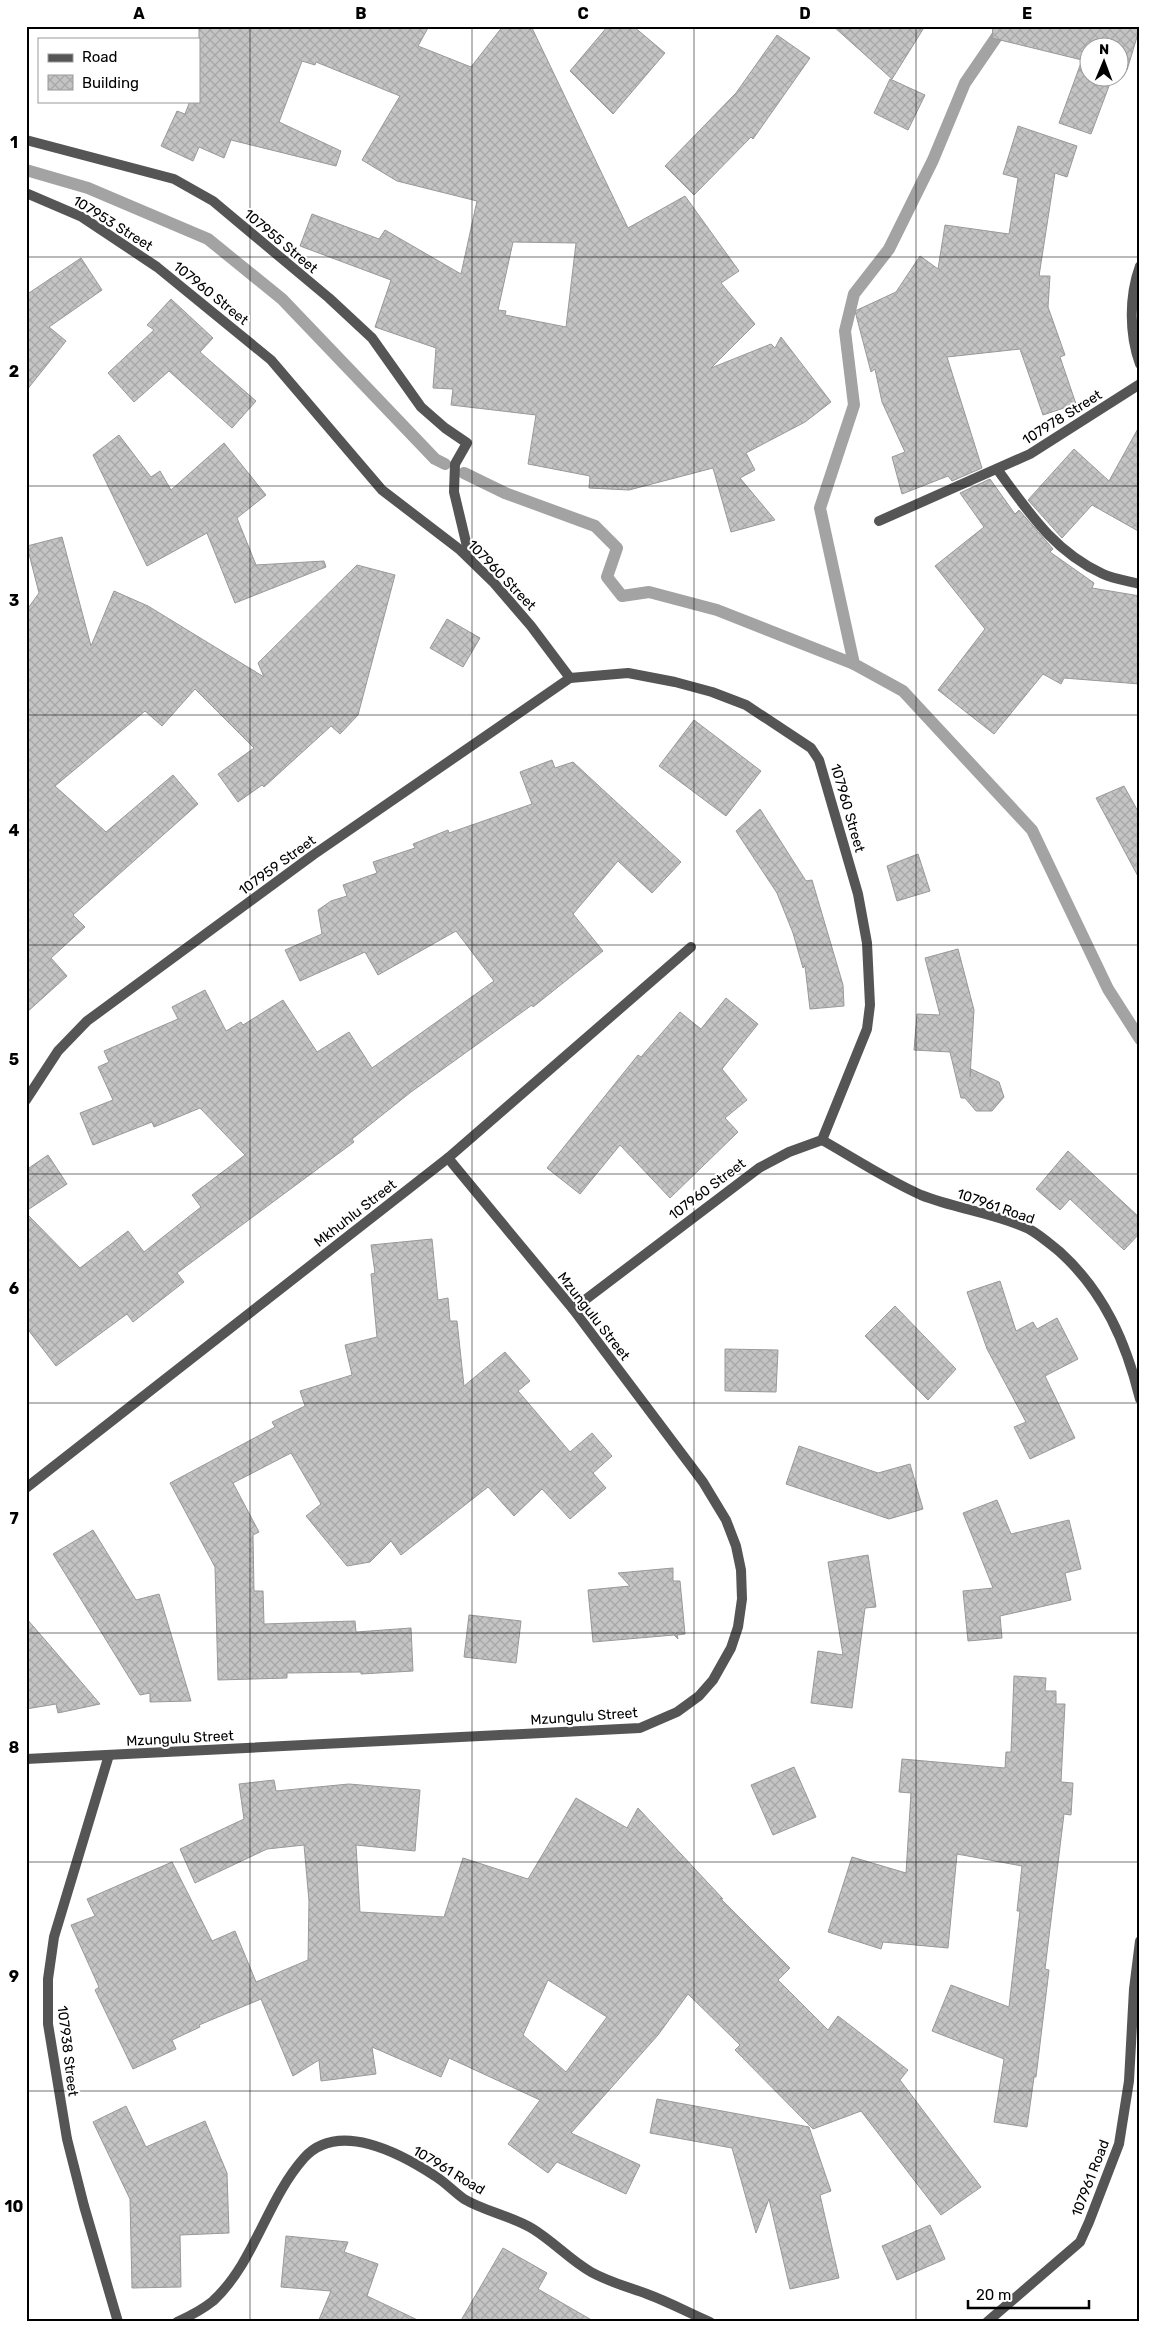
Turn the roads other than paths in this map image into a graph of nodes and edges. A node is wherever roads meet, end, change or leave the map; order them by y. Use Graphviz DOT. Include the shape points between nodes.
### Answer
graph roads {
  1 [pos="26,140"];
  2 [pos="26,193"];
  3 [pos="1140,266"];
  4 [pos="157,267"];
  5 [pos="1140,364"];
  6 [pos="1140,384"];
  7 [pos="997,468"];
  8 [pos="880,521"];
  9 [pos="470,559"];
  10 [pos="1140,584"];
  11 [pos="570,678"];
  12 [pos="691,947"];
  13 [pos="26,1100"];
  14 [pos="822,1140"];
  15 [pos="448,1158"];
  16 [pos="573,1309"];
  17 [pos="1140,1399"];
  18 [pos="26,1488"];
  19 [pos="109,1755"];
  20 [pos="26,1759"];
  21 [pos="1140,1941"];
  22 [pos="118,2322"];
  23 [pos="177,2322"];
  24 [pos="710,2322"];
  25 [pos="987,2322"];
  1 -- 9 [label="street, 107955 Street" via="174,179 212,201 372,338 422,407 467,443 455,464 454,492"];
  2 -- 4 [label="street, 107953 Street" via="82,217"];
  3 -- 5 [label="street" via="1136,276 1132,330"];
  4 -- 9 [label="street, 107960 Street" via="271,360 382,490"];
  6 -- 7 [label="street, 107978 Street" via="1049,443"];
  7 -- 8 [label="street, 107978 Street"];
  7 -- 10 [label="street" via="1044,532 1068,553 1103,574"];
  9 -- 11 [label="street, 107960 Street" via="531,626"];
  11 -- 13 [label="street, 107959 Street" via="314,855 87,1020 58,1051"];
  11 -- 14 [label="street, 107960 Street" via="628,673 712,692 746,705 812,748 819,760 858,894 868,943 870,1005 867,1030"];
  12 -- 15 [label="street, Mkhuhlu Street"];
  14 -- 16 [label="street, 107960 Street" via="759,1168"];
  14 -- 17 [label="street, 107961 Road" via="921,1194 1022,1226 1050,1244 1078,1268 1112,1319 1124,1344"];
  15 -- 16 [label="street, Mzungulu Street"];
  15 -- 18 [label="street, Mkhuhlu Street"];
  16 -- 19 [label="street, Mzungulu Street" via="703,1482 726,1520 736,1546 742,1580 738,1627 731,1648 699,1696 677,1712 640,1728"];
  19 -- 20 [label="street, Mzungulu Street"];
  19 -- 22 [label="street, 107938 Street" via="54,1937 48,1979 48,2024 67,2139"];
  21 -- 25 [label="street, 107961 Road" via="1129,2081 1119,2144 1089,2222 1080,2242"];
  23 -- 24 [label="street, 107961 Road" via="198,2312 232,2279 274,2200 306,2156 323,2144 339,2140 362,2141 397,2155 435,2176 465,2199 535,2230 591,2271"];
}
